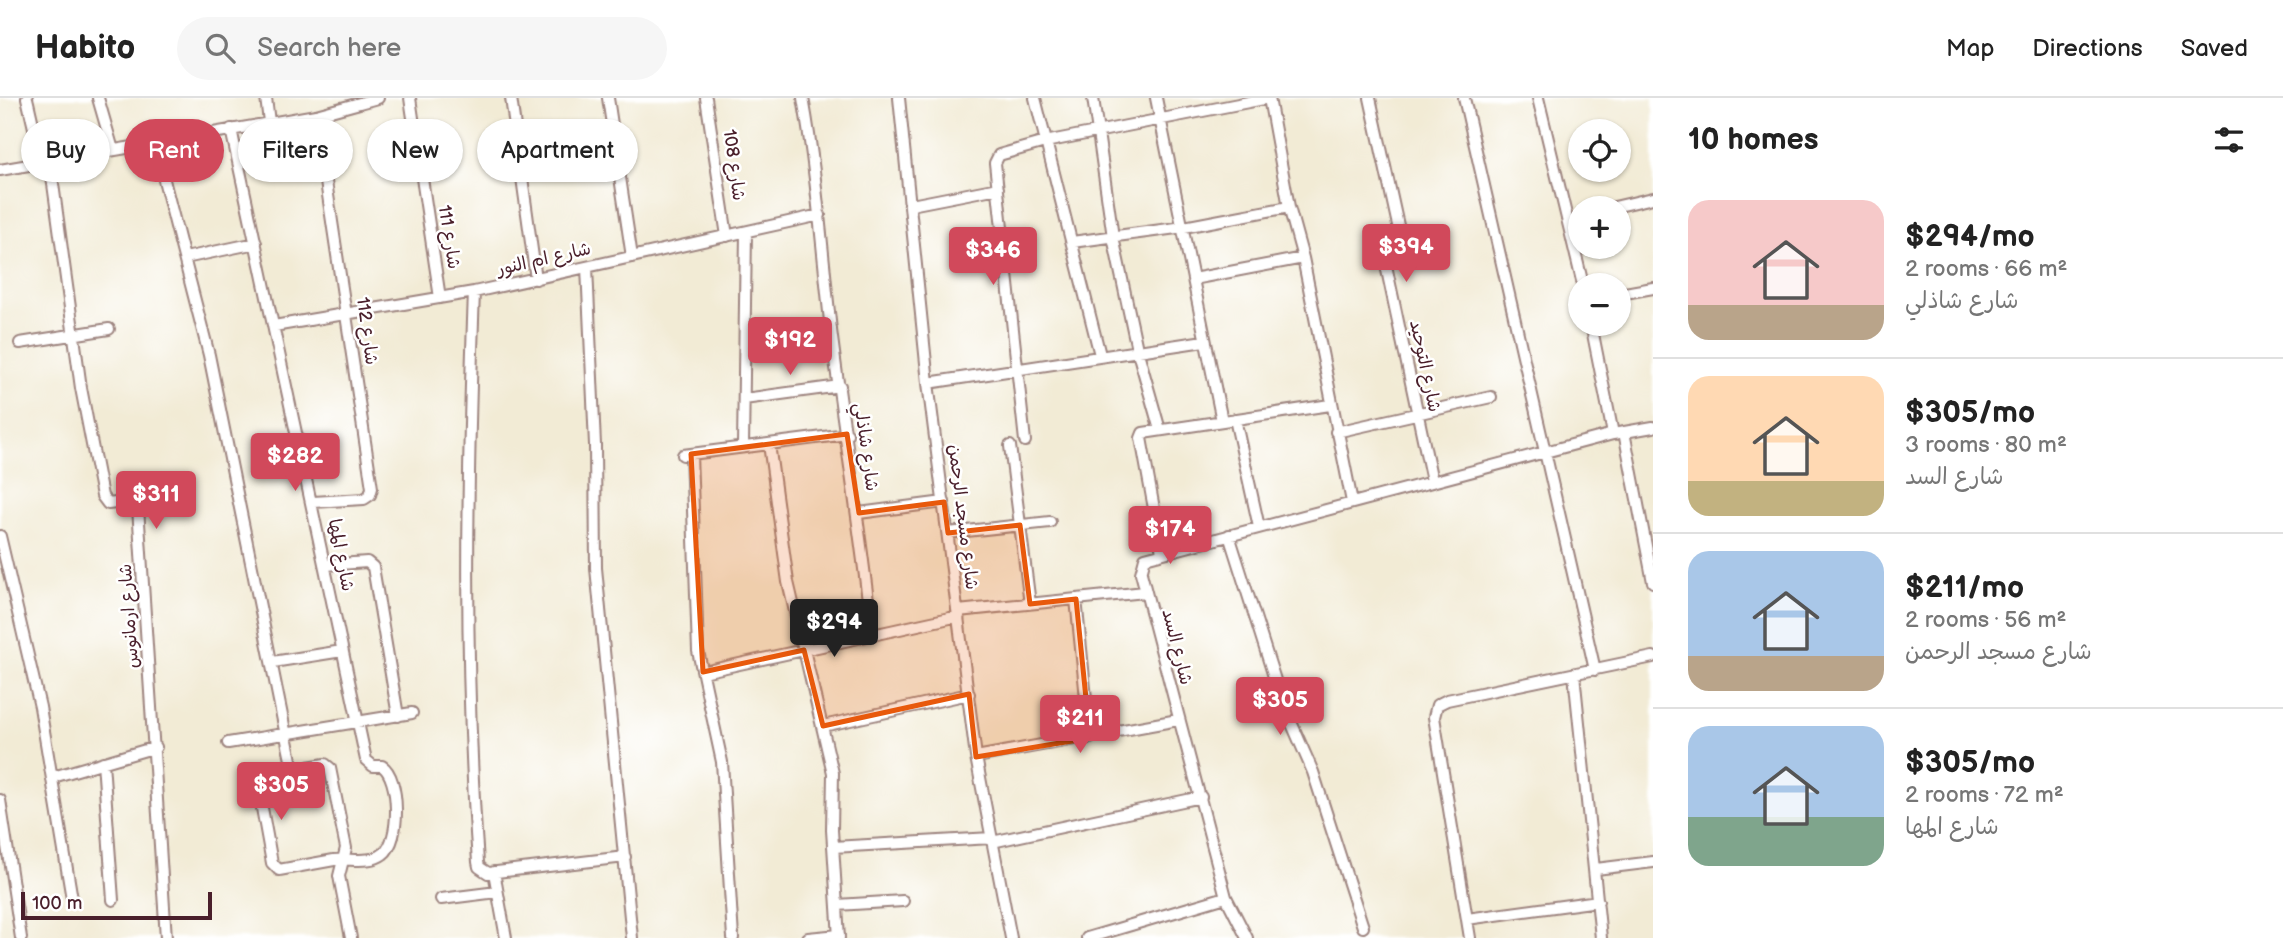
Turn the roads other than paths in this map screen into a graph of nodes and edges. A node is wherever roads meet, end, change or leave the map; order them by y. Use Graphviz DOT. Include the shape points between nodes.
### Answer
graph roads {
  1 [pos="27,98"];
  2 [pos="98,98"];
  3 [pos="266,98"];
  4 [pos="410,98"];
  5 [pos="511,98"];
  6 [pos="608,98"];
  7 [pos="706,98"];
  8 [pos="803,98"];
  9 [pos="899,98"];
  10 [pos="1035,98"];
  11 [pos="1093,98"];
  12 [pos="1156,98"];
  13 [pos="1269,98"];
  14 [pos="1370,98"];
  15 [pos="1464,98"];
  16 [pos="1538,98"];
  17 [pos="373,99"];
  18 [pos="316,115"];
  19 [pos="33,119"];
  20 [pos="270,119"];
  21 [pos="290,119"];
  22 [pos="1160,120"];
  23 [pos="238,128"];
  24 [pos="232,129"];
  25 [pos="224,130"];
  26 [pos="1098,132"];
  27 [pos="1045,142"];
  28 [pos="124,148"];
  29 [pos="113,150"];
  30 [pos="110,151"];
  31 [pos="21,167"];
  32 [pos="0,170"];
  33 [pos="49,182"];
  34 [pos="165,182"];
  35 [pos="998,188"];
  36 [pos="1653,198"];
  37 [pos="1631,203"];
  38 [pos="911,205"];
  39 [pos="1289,207"];
  40 [pos="820,215"];
  41 [pos="1184,227"];
  42 [pos="746,232"];
  43 [pos="727,236"];
  44 [pos="1113,237"];
  45 [pos="1072,242"];
  46 [pos="256,243"];
  47 [pos="632,257"];
  48 [pos="185,258"];
  49 [pos="1303,258"];
  50 [pos="587,267"];
  51 [pos="1580,273"];
  52 [pos="536,279"];
  53 [pos="1192,279"];
  54 [pos="1653,288"];
  55 [pos="474,292"];
  56 [pos="1631,292"];
  57 [pos="440,298"];
  58 [pos="346,313"];
  59 [pos="274,326"];
  60 [pos="109,329"];
  61 [pos="831,329"];
  62 [pos="74,334"];
  63 [pos="1594,336"];
  64 [pos="1204,341"];
  65 [pos="744,342"];
  66 [pos="20,343"];
  67 [pos="1137,349"];
  68 [pos="1100,355"];
  69 [pos="1018,368"];
  70 [pos="928,383"];
  71 [pos="840,386"];
  72 [pos="1491,397"];
  73 [pos="744,399"];
  74 [pos="1330,405"];
  75 [pos="1416,412"];
  76 [pos="1236,419"];
  77 [pos="1222,421"];
  78 [pos="1653,426"];
  79 [pos="1160,429"];
  80 [pos="1336,432"];
  81 [pos="847,433"];
  82 [pos="1619,433"];
  83 [pos="1026,441"];
  84 [pos="769,444"];
  85 [pos="1010,446"];
  86 [pos="743,447"];
  87 [pos="1545,452"];
  88 [pos="1432,481"];
  89 [pos="313,502"];
  90 [pos="944,502"];
  91 [pos="1352,502"];
  92 [pos="859,513"];
  93 [pos="1050,522"];
  94 [pos="1020,525"];
  95 [pos="1259,527"];
  96 [pos="948,533"];
  97 [pos="1229,535"];
  98 [pos="0,536"];
  99 [pos="1162,552"];
  100 [pos="326,565"];
  101 [pos="1653,582"];
  102 [pos="1145,592"];
  103 [pos="1076,599"];
  104 [pos="1030,604"];
  105 [pos="958,614"];
  106 [pos="872,635"];
  107 [pos="804,650"];
  108 [pos="342,651"];
  109 [pos="1653,657"];
  110 [pos="273,662"];
  111 [pos="1595,670"];
  112 [pos="703,671"];
  113 [pos="1574,674"];
  114 [pos="969,694"];
  115 [pos="412,713"];
  116 [pos="398,716"];
  117 [pos="1178,720"];
  118 [pos="358,722"];
  119 [pos="823,726"];
  120 [pos="286,733"];
  121 [pos="1090,738"];
  122 [pos="228,743"];
  123 [pos="156,747"];
  124 [pos="976,757"];
  125 [pos="103,762"];
  126 [pos="293,770"];
  127 [pos="53,777"];
  128 [pos="1201,797"];
  129 [pos="0,805"];
  130 [pos="992,840"];
  131 [pos="833,847"];
  132 [pos="625,857"];
  133 [pos="346,860"];
  134 [pos="1653,862"];
  135 [pos="1596,869"];
  136 [pos="494,872"];
  137 [pos="13,883"];
  138 [pos="0,885"];
  139 [pos="497,892"];
  140 [pos="1226,897"];
  141 [pos="441,899"];
  142 [pos="72,900"];
  143 [pos="113,901"];
  144 [pos="903,901"];
  145 [pos="1598,901"];
  146 [pos="837,905"];
  147 [pos="1467,919"];
  148 [pos="1363,928"];
  149 [pos="839,936"];
  150 [pos="21,938"];
  151 [pos="166,938"];
  152 [pos="351,938"];
  153 [pos="506,938"];
  154 [pos="632,938"];
  155 [pos="733,938"];
  156 [pos="808,938"];
  157 [pos="1011,938"];
  158 [pos="1087,938"];
  159 [pos="1247,938"];
  160 [pos="1470,938"];
  161 [pos="1601,938"];
  1 -- 19 [label="street, شارع ارمانوس"];
  2 -- 29 [label="street"];
  3 -- 20 [label="street"];
  4 -- 57 [label="street, شارع 111"];
  5 -- 52 [label="street"];
  6 -- 47 [label="street"];
  7 -- 43 [label="street, شارع 108"];
  8 -- 40 [label="street, شارع شاذلي"];
  9 -- 38 [label="street, شارع مسجد الرحمن"];
  10 -- 27 [label="street"];
  11 -- 26 [label="street"];
  12 -- 22 [label="street"];
  13 -- 22 [label="street"];
  13 -- 39 [label="street"];
  14 -- 75 [label="street, شارع التوحيد" via="1399,230 1384,256"];
  15 -- 87 [label="street"];
  16 -- 51 [label="street"];
  17 -- 18 [label="street"];
  18 -- 21 [label="street"];
  18 -- 58 [label="street, شارع 112"];
  22 -- 26 [label="street"];
  22 -- 41 [label="street"];
  23 -- 24 [label="street"];
  24 -- 25 [label="street"];
  24 -- 46 [label="street, شارع المها"];
  26 -- 27 [label="street"];
  26 -- 44 [label="street"];
  27 -- 35 [label="street" via="999,155 995,163"];
  27 -- 45 [label="street"];
  28 -- 29 [label="street"];
  29 -- 30 [label="street"];
  31 -- 32 [label="street"];
  33 -- 62 [label="street, شارع ارمانوس"];
  34 -- 48 [label="street"];
  35 -- 38 [label="street"];
  35 -- 69 [label="street"];
  36 -- 37 [label="street"];
  38 -- 70 [label="street, شارع مسجد الرحمن"];
  39 -- 41 [label="street"];
  39 -- 49 [label="street"];
  40 -- 42 [label="street, شارع ام النور"];
  40 -- 61 [label="street, شارع شاذلي"];
  41 -- 44 [label="street"];
  41 -- 53 [label="street"];
  42 -- 43 [label="street, شارع ام النور"];
  42 -- 65 [label="street"];
  43 -- 47 [label="street, شارع ام النور"];
  44 -- 45 [label="street"];
  44 -- 67 [label="street"];
  45 -- 68 [label="street"];
  46 -- 48 [label="street"];
  46 -- 59 [label="street, شارع المها"];
  47 -- 50 [label="street, شارع ام النور"];
  48 -- 110 [label="street"];
  49 -- 53 [label="street"];
  49 -- 74 [label="street"];
  50 -- 52 [label="street, شارع ام النور"];
  50 -- 132 [label="street" via="596,568"];
  52 -- 55 [label="street, شارع ام النور"];
  53 -- 64 [label="street"];
  54 -- 56 [label="street"];
  55 -- 57 [label="street, شارع ام النور"];
  55 -- 136 [label="street" via="467,487 468,693 478,862 483,871"];
  57 -- 58 [label="street, شارع ام النور"];
  58 -- 59 [label="street, شارع ام النور"];
  58 -- 89 [label="street, شارع 112" via="372,493 364,499"];
  59 -- 89 [label="street, شارع المها"];
  60 -- 62 [label="street"];
  61 -- 65 [label="street"];
  61 -- 71 [label="street, شارع شاذلي"];
  62 -- 66 [label="street"];
  62 -- 123 [label="street, شارع ارمانوس" via="102,496 108,504 131,501 138,507"];
  63 -- 82 [label="street"];
  64 -- 67 [label="street"];
  64 -- 77 [label="street"];
  65 -- 73 [label="street"];
  67 -- 68 [label="street"];
  67 -- 79 [label="street"];
  68 -- 69 [label="street"];
  69 -- 70 [label="street"];
  69 -- 83 [label="street"];
  70 -- 90 [label="street, شارع مسجد الرحمن"];
  71 -- 73 [label="street"];
  71 -- 81 [label="street, شارع شاذلي"];
  72 -- 75 [label="street"];
  73 -- 86 [label="street"];
  74 -- 76 [label="street"];
  74 -- 80 [label="street"];
  75 -- 80 [label="street"];
  75 -- 88 [label="street, شارع التوحيد"];
  76 -- 77 [label="street"];
  76 -- 95 [label="street"];
  77 -- 79 [label="street"];
  78 -- 82 [label="street"];
  79 -- 99 [label="street" via="1143,433 1141,438"];
  80 -- 91 [label="street"];
  81 -- 84 [label="street"];
  81 -- 92 [label="street, شارع شاذلي"];
  82 -- 87 [label="street"];
  82 -- 101 [label="street"];
  84 -- 86 [label="street"];
  84 -- 107 [label="street" via="788,582"];
  85 -- 94 [label="street"];
  86 -- 112 [label="street" via="687,455 698,651"];
  87 -- 88 [label="street"];
  87 -- 111 [label="street"];
  88 -- 91 [label="street"];
  89 -- 100 [label="street, شارع المها"];
  90 -- 92 [label="street"];
  90 -- 96 [label="street, شارع مسجد الرحمن"];
  91 -- 95 [label="street"];
  92 -- 106 [label="street, شارع شاذلي"];
  93 -- 94 [label="street"];
  94 -- 96 [label="street"];
  94 -- 104 [label="street"];
  95 -- 97 [label="street"];
  96 -- 105 [label="street, شارع مسجد الرحمن"];
  97 -- 99 [label="street"];
  97 -- 148 [label="street" via="1281,699 1313,772"];
  98 -- 127 [label="street"];
  99 -- 102 [label="street, شارع السد" via="1142,562"];
  100 -- 108 [label="street, شارع المها"];
  100 -- 116 [label="street" via="367,562 373,567"];
  102 -- 103 [label="street"];
  102 -- 117 [label="street, شارع السد"];
  103 -- 104 [label="street"];
  103 -- 121 [label="street"];
  104 -- 105 [label="street"];
  105 -- 106 [label="street"];
  105 -- 114 [label="street, شارع مسجد الرحمن"];
  106 -- 107 [label="street"];
  107 -- 112 [label="street"];
  107 -- 119 [label="street"];
  108 -- 110 [label="street"];
  108 -- 118 [label="street, شارع المها"];
  109 -- 111 [label="street"];
  110 -- 120 [label="street"];
  111 -- 113 [label="street"];
  112 -- 155 [label="street" via="722,762"];
  113 -- 135 [label="street"];
  113 -- 147 [label="street" via="1447,700 1434,710"];
  114 -- 119 [label="street"];
  114 -- 124 [label="street, شارع مسجد الرحمن"];
  115 -- 116 [label="street"];
  116 -- 118 [label="street"];
  117 -- 121 [label="street"];
  117 -- 128 [label="street, شارع السد"];
  118 -- 120 [label="street"];
  118 -- 133 [label="street, شارع المها" via="368,764 382,766 390,774 396,814 387,850 381,856"];
  119 -- 131 [label="street" via="833,773"];
  120 -- 122 [label="street"];
  120 -- 126 [label="street"];
  121 -- 124 [label="street"];
  123 -- 125 [label="street"];
  123 -- 151 [label="street, شارع ارمانوس"];
  124 -- 130 [label="street, شارع مسجد الرحمن"];
  125 -- 127 [label="street"];
  125 -- 143 [label="street"];
  126 -- 133 [label="street" via="325,764 330,768"];
  126 -- 133 [label="street" via="259,780 272,863 279,870"];
  127 -- 142 [label="street"];
  128 -- 130 [label="street"];
  128 -- 140 [label="street, شارع السد"];
  129 -- 137 [label="street"];
  130 -- 131 [label="street"];
  130 -- 157 [label="street, شارع مسجد الرحمن"];
  131 -- 146 [label="street"];
  132 -- 136 [label="street"];
  132 -- 154 [label="street"];
  133 -- 152 [label="street" via="339,876"];
  134 -- 135 [label="street"];
  135 -- 145 [label="street"];
  136 -- 139 [label="street"];
  137 -- 138 [label="street"];
  137 -- 150 [label="street"];
  139 -- 141 [label="street"];
  139 -- 153 [label="street"];
  140 -- 158 [label="street"];
  140 -- 159 [label="street, شارع السد"];
  144 -- 146 [label="street"];
  145 -- 147 [label="street"];
  145 -- 161 [label="street"];
  146 -- 149 [label="street"];
  147 -- 160 [label="street"];
  149 -- 156 [label="street"];
}
